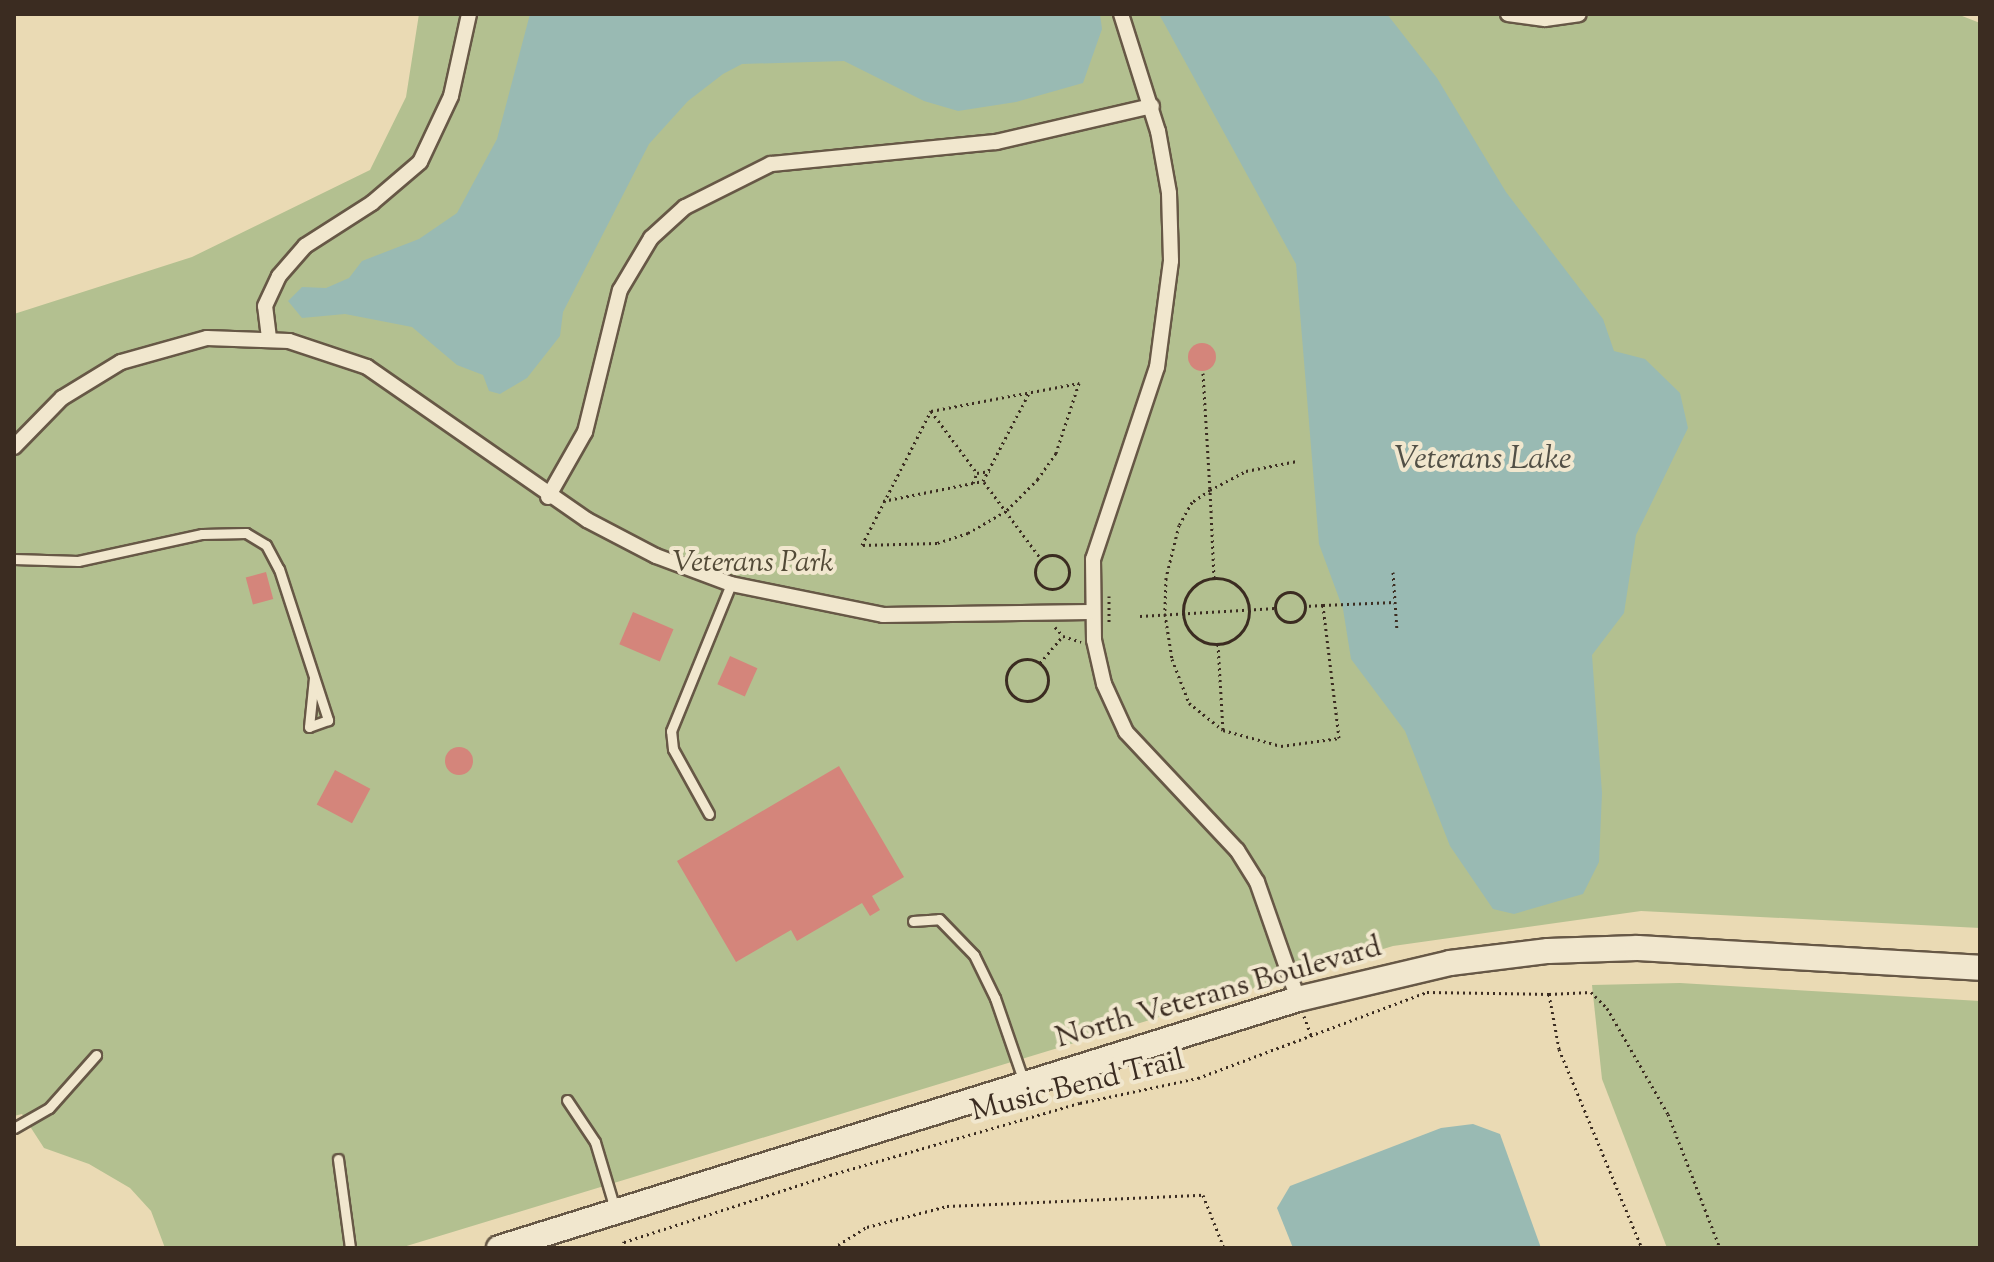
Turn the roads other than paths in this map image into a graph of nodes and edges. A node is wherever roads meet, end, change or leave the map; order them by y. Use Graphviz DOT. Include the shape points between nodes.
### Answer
graph roads {
  1 [pos="469,14"];
  2 [pos="1121,14"];
  3 [pos="1508,14"];
  4 [pos="1579,14"];
  5 [pos="1152,106"];
  6 [pos="269,338"];
  7 [pos="14,447"];
  8 [pos="548,497"];
  9 [pos="14,559"];
  10 [pos="731,584"];
  11 [pos="1090,612"];
  12 [pos="314,678"];
  13 [pos="709,814"];
  14 [pos="913,921"];
  15 [pos="1980,968"];
  16 [pos="1298,999"];
  17 [pos="96,1055"];
  18 [pos="1025,1085"];
  19 [pos="567,1100"];
  20 [pos="14,1128"];
  21 [pos="338,1159"];
  22 [pos="616,1212"];
  23 [pos="350,1248"];
  24 [pos="499,1248"];
  1 -- 6 [label="street" via="451,96 420,162 372,203 305,246 279,276 265,306"];
  2 -- 5 [label="street"];
  3 -- 4 [label="street" via="1545,19"];
  5 -- 8 [label="street" via="996,142 771,164 685,207 651,238 620,290 585,432"];
  5 -- 11 [label="street" via="1169,193 1168,299 1154,378 1101,527"];
  6 -- 7 [label="street" via="207,338 121,362 62,398"];
  6 -- 8 [label="street" via="319,348 367,367"];
  8 -- 10 [label="street" via="656,556"];
  9 -- 12 [label="lane" via="78,561 202,534 246,533 273,555"];
  10 -- 11 [label="street" via="883,615"];
  10 -- 13 [label="lane" via="671,731 673,749"];
  11 -- 16 [label="street" via="1097,657 1116,714 1140,752 1247,866 1266,903"];
  14 -- 18 [label="lane" via="939,919 974,955"];
  15 -- 16 [label="street, North Veterans Boulevard" via="1593,948 1450,963"];
  16 -- 18 [label="street, North Veterans Boulevard"];
  17 -- 20 [label="lane" via="49,1108"];
  18 -- 22 [label="street, North Veterans Boulevard"];
  19 -- 22 [label="lane" via="595,1142"];
  21 -- 23 [label="lane"];
  22 -- 24 [label="street, North Veterans Boulevard"];
}
